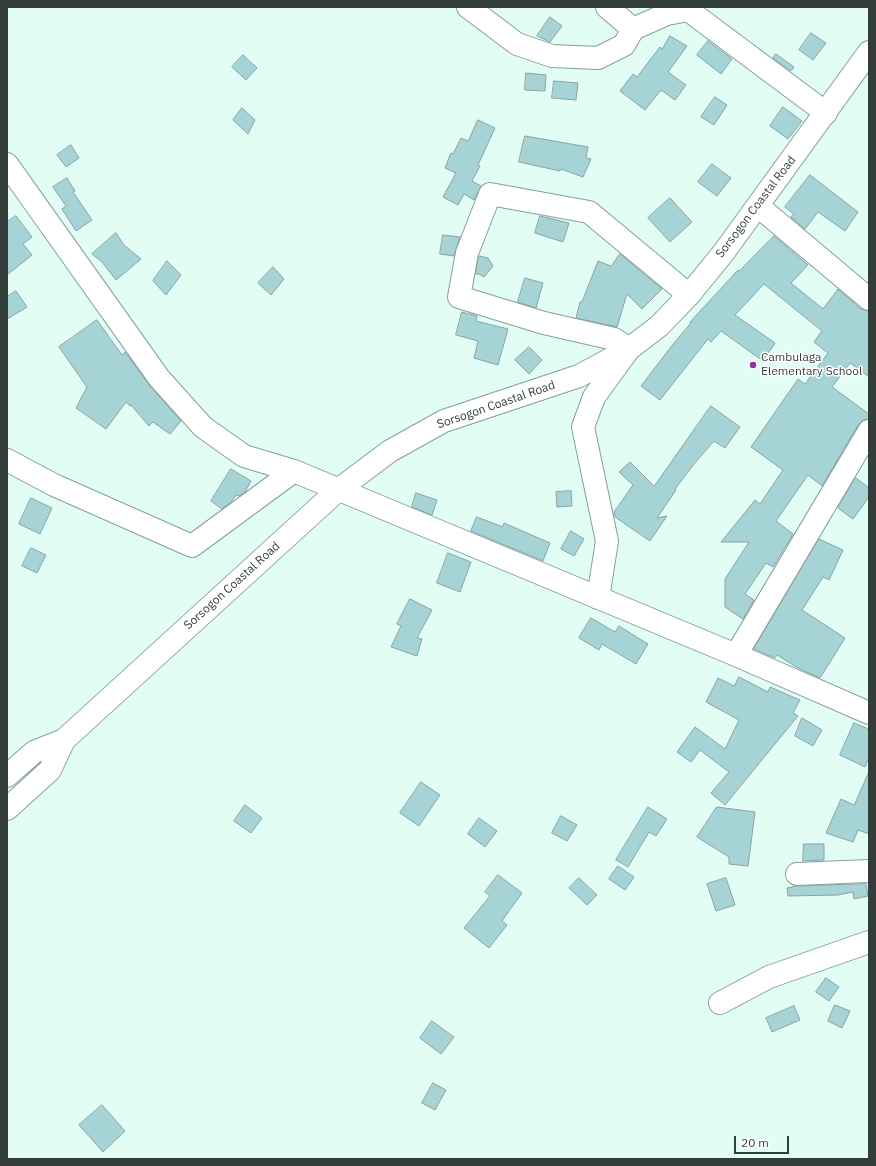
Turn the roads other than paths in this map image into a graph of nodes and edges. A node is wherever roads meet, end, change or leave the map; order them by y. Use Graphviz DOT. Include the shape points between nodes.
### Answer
graph roads {
  1 [pos="468,7"];
  2 [pos="607,7"];
  3 [pos="633,29"];
  4 [pos="869,52"];
  5 [pos="826,113"];
  6 [pos="7,164"];
  7 [pos="758,206"];
  8 [pos="689,295"];
  9 [pos="869,299"];
  10 [pos="628,349"];
  11 [pos="869,431"];
  12 [pos="7,460"];
  13 [pos="294,471"];
  14 [pos="338,490"];
  15 [pos="598,598"];
  16 [pos="736,655"];
  17 [pos="869,713"];
  18 [pos="64,740"];
  19 [pos="7,776"];
  20 [pos="7,809"];
  21 [pos="869,871"];
  22 [pos="797,874"];
  23 [pos="869,942"];
  24 [pos="720,1003"];
  1 -- 3 [label="main road" via="517,44 552,56 598,58 624,45"];
  2 -- 3 [label="main road"];
  3 -- 5 [label="main road" via="668,14 688,10"];
  4 -- 5 [label="main road, Sorsogon Coastal Road"];
  5 -- 7 [label="main road, Sorsogon Coastal Road"];
  6 -- 13 [label="main road" via="159,378 203,427 244,456"];
  7 -- 8 [label="main road, Sorsogon Coastal Road"];
  7 -- 9 [label="main road"];
  8 -- 10 [label="main road, Sorsogon Coastal Road" via="659,326"];
  8 -- 10 [label="main road" via="589,212 490,194 467,252 459,297 544,323 614,339"];
  10 -- 14 [label="main road, Sorsogon Coastal Road" via="579,376 444,421 390,450"];
  10 -- 15 [label="main road" via="594,397 583,427 607,541"];
  11 -- 16 [label="main road"];
  12 -- 13 [label="main road" via="54,486 192,546"];
  13 -- 14 [label="main road"];
  14 -- 15 [label="main road"];
  14 -- 18 [label="main road, Sorsogon Coastal Road"];
  15 -- 16 [label="main road"];
  16 -- 17 [label="main road"];
  18 -- 19 [label="main road, Sorsogon Coastal Road" via="34,752"];
  18 -- 20 [label="main road, Sorsogon Coastal Road" via="50,770"];
  21 -- 22 [label="main road"];
  23 -- 24 [label="main road" via="769,977"];
}
